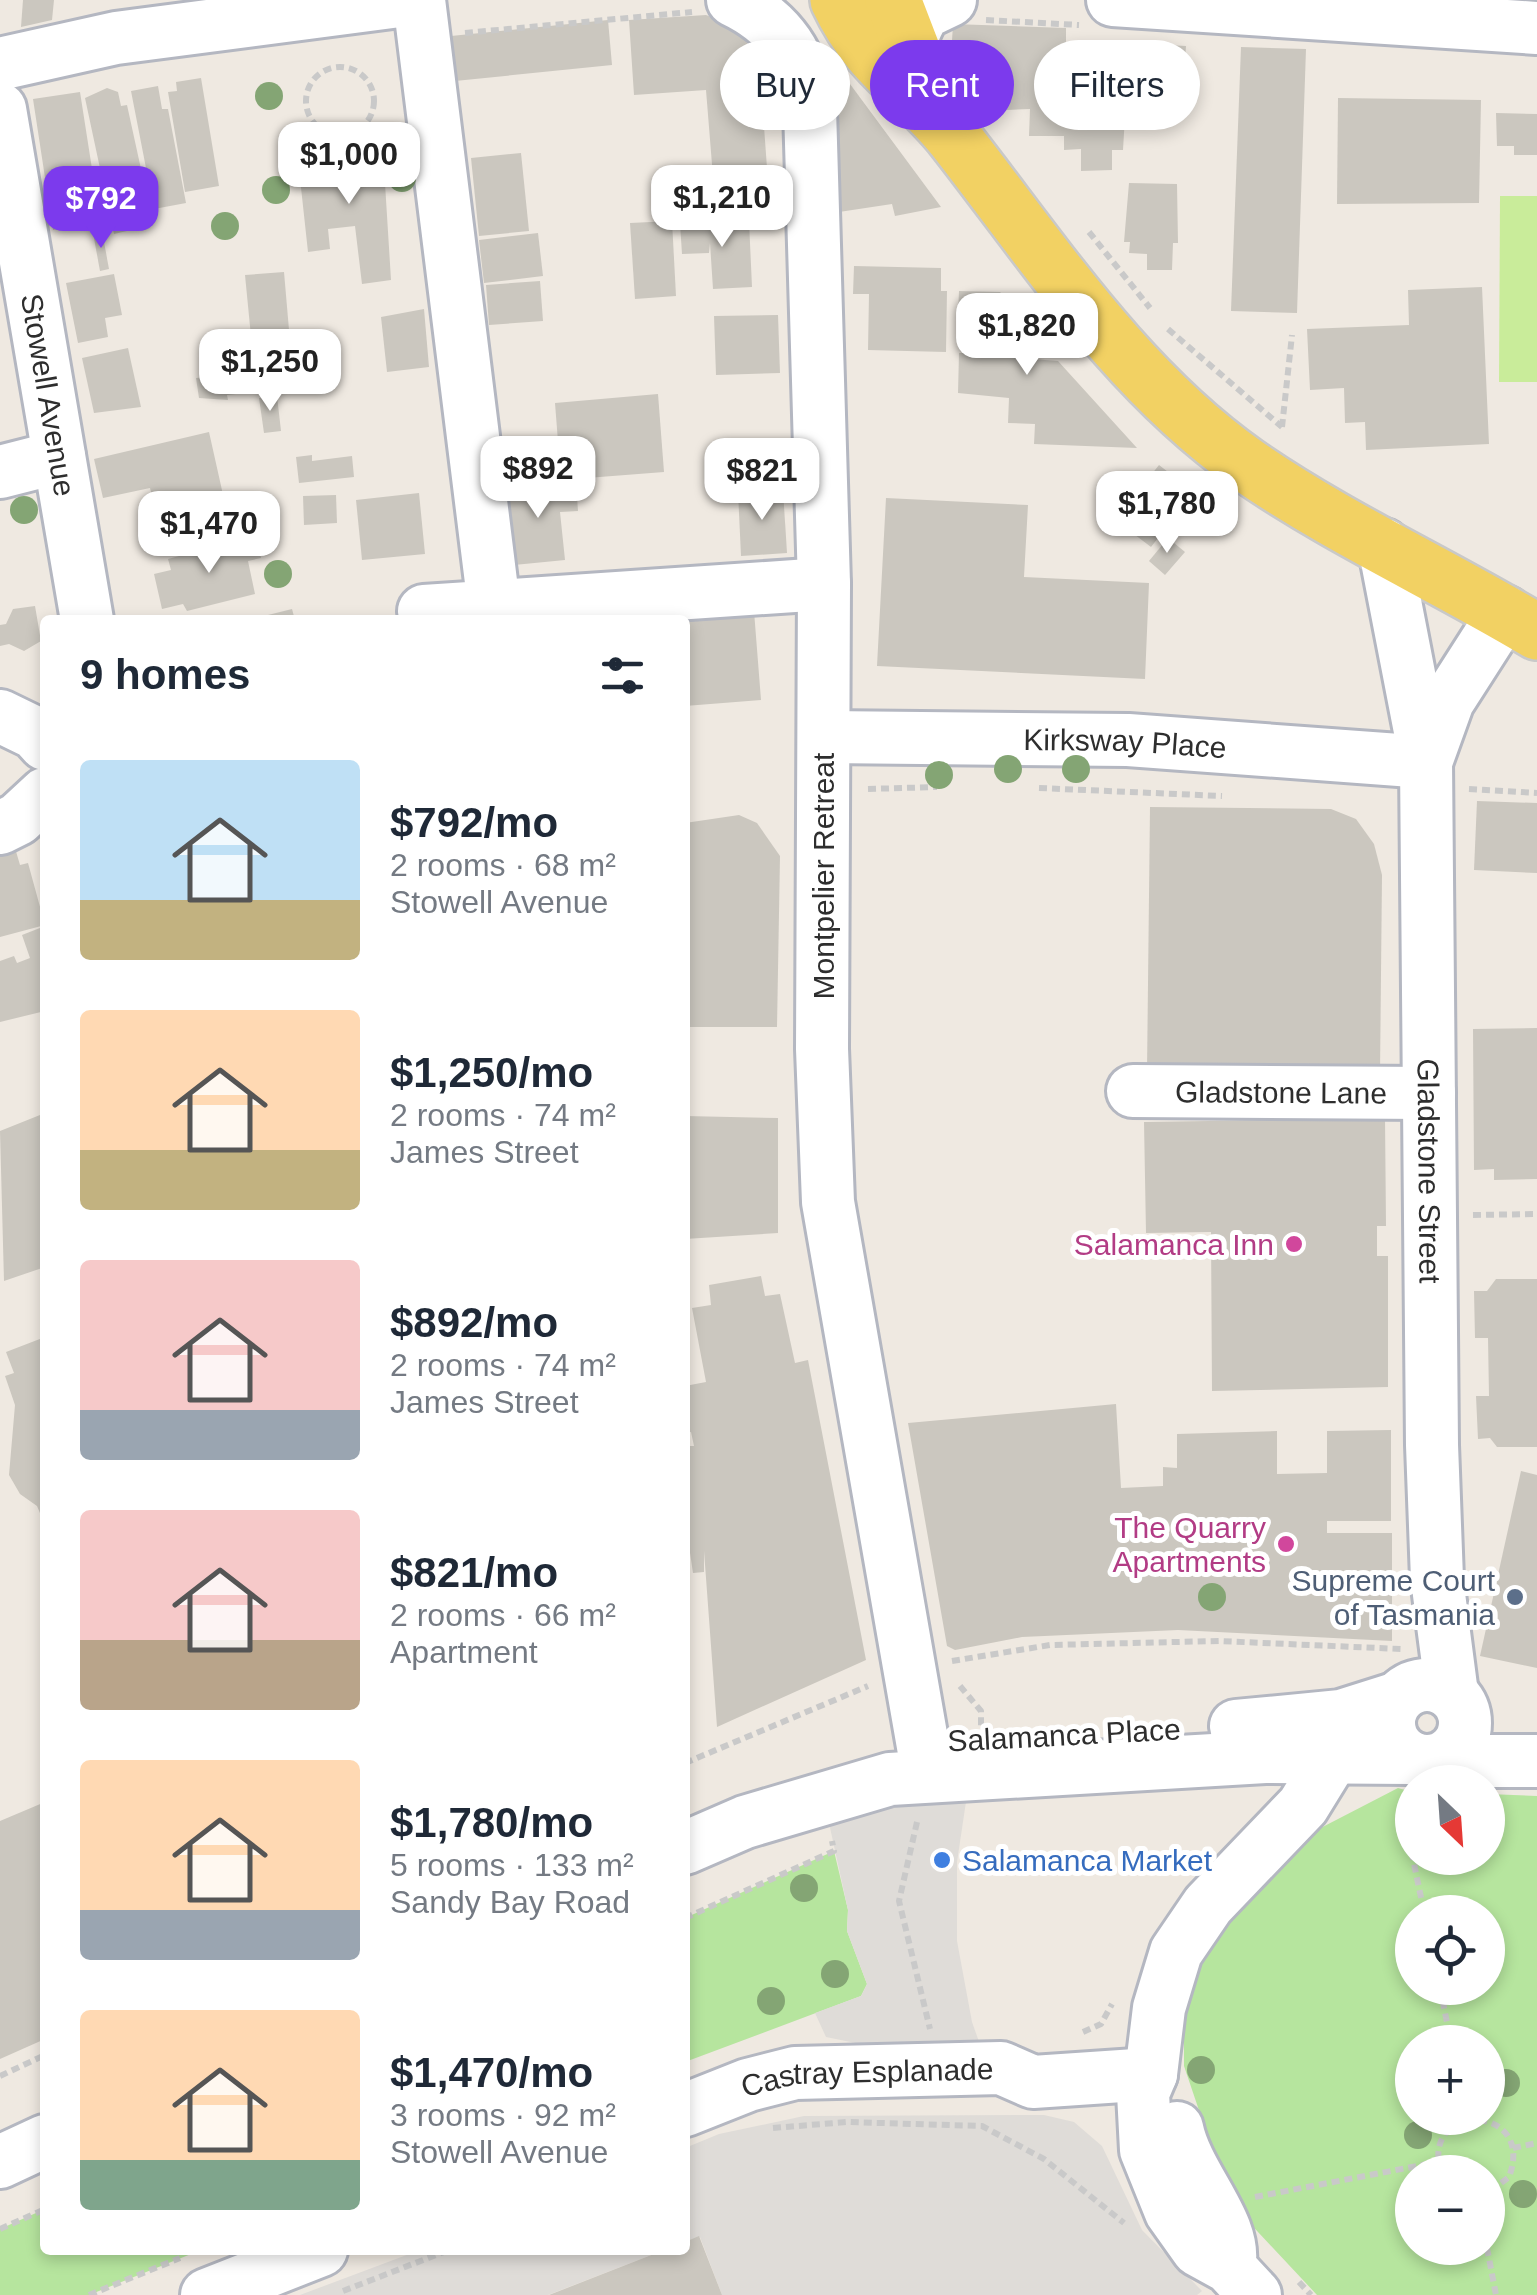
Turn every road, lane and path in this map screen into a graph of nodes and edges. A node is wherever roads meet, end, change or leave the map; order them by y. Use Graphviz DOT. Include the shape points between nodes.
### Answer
graph roads {
  1 [pos="407,0"];
  2 [pos="419,0"];
  3 [pos="733,0"];
  4 [pos="950,0"];
  5 [pos="1113,0"];
  6 [pos="862,10"];
  7 [pos="1537,28"];
  8 [pos="870,40"];
  9 [pos="883,40"];
  10 [pos="0,64"];
  11 [pos="0,109"];
  12 [pos="948,130"];
  13 [pos="344,134"];
  14 [pos="346,155"];
  15 [pos="1079,219"];
  16 [pos="1153,310"];
  17 [pos="1165,326"];
  18 [pos="1292,335"];
  19 [pos="1282,427"];
  20 [pos="59,456"];
  21 [pos="0,472"];
  22 [pos="1276,483"];
  23 [pos="1384,545"];
  24 [pos="824,584"];
  25 [pos="494,606"];
  26 [pos="424,611"];
  27 [pos="86,615"];
  28 [pos="1521,622"];
  29 [pos="0,716"];
  30 [pos="40,738"];
  31 [pos="824,738"];
  32 [pos="1442,775"];
  33 [pos="954,786"];
  34 [pos="1029,787"];
  35 [pos="1537,793"];
  36 [pos="1241,796"];
  37 [pos="40,799"];
  38 [pos="867,806"];
  39 [pos="0,828"];
  40 [pos="1132,1090"];
  41 [pos="1429,1093"];
  42 [pos="1537,1214"];
  43 [pos="1430,1215"];
  44 [pos="911,1668"];
  45 [pos="1422,1686"];
  46 [pos="1537,1736"];
  47 [pos="981,1740"];
  48 [pos="1264,1741"];
  49 [pos="926,1758"];
  50 [pos="1332,1759"];
  51 [pos="690,1761"];
  52 [pos="1537,1761"];
  53 [pos="1423,1765"];
  54 [pos="1476,1765"];
  55 [pos="1395,1767"];
  56 [pos="832,1837"];
  57 [pos="690,1846"];
  58 [pos="1241,1870"];
  59 [pos="690,1916"];
  60 [pos="1117,1997"];
  61 [pos="931,2035"];
  62 [pos="1075,2035"];
  63 [pos="40,2057"];
  64 [pos="1151,2074"];
  65 [pos="0,2076"];
  66 [pos="694,2107"];
  67 [pos="764,2130"];
  68 [pos="1505,2135"];
  69 [pos="40,2143"];
  70 [pos="1537,2143"];
  71 [pos="1513,2148"];
  72 [pos="0,2162"];
  73 [pos="1395,2170"];
  74 [pos="1505,2179"];
  75 [pos="1248,2198"];
  76 [pos="40,2211"];
  77 [pos="0,2229"];
  78 [pos="1136,2236"];
  79 [pos="296,2255"];
  80 [pos="436,2255"];
  81 [pos="1490,2265"];
  82 [pos="196,2275"];
  83 [pos="1242,2281"];
  84 [pos="89,2295"];
  85 [pos="333,2295"];
  86 [pos="1496,2295"];
  1 -- 10 [label="street" via="116,38"];
  2 -- 25 [label="street"];
  3 -- 24 [label="street, Montpelier Retreat" via="787,40 808,91"];
  4 -- 6 [label="street" via="924,14"];
  5 -- 7 [label="street"];
  6 -- 8 [label="main road"];
  6 -- 9 [label="main road"];
  11 -- 20 [label="street, Stowell Avenue"];
  12 -- 22 [label="main road" via="1124,354 1193,422"];
  13 -- 13 [label="path" via="318,127 307,109 309,87 334,68 365,78 374,99 368,120"];
  13 -- 14 [label="path"];
  15 -- 16 [label="path"];
  17 -- 19 [label="path"];
  18 -- 19 [label="path"];
  19 -- 22 [label="path"];
  20 -- 21 [label="street"];
  20 -- 27 [label="street, Stowell Avenue"];
  22 -- 23 [label="main road"];
  23 -- 28 [label="main road"];
  23 -- 32 [label="street, Gladstone Street"];
  24 -- 25 [label="street"];
  24 -- 31 [label="street, Montpelier Retreat"];
  25 -- 26 [label="street"];
  28 -- 32 [label="street, Gladstone Street" via="1448,702"];
  29 -- 30 [label="street"];
  31 -- 32 [label="street, Kirksway Place" via="1128,740"];
  31 -- 44 [label="street, Montpelier Retreat" via="828,1202"];
  32 -- 35 [label="path"];
  32 -- 41 [label="street, Gladstone Street"];
  33 -- 38 [label="path" via="868,789"];
  34 -- 36 [label="path"];
  37 -- 39 [label="street"];
  40 -- 41 [label="street, Gladstone Lane" via="1272,1082"];
  41 -- 43 [label="street, Gladstone Street"];
  42 -- 43 [label="path"];
  43 -- 45 [label="street, Gladstone Street" via="1437,1579"];
  44 -- 49 [label="street, Montpelier Retreat"];
  44 -- 51 [label="path"];
  45 -- 46 [label="street" via="1496,1724"];
  45 -- 47 [label="path" via="1220,1641 1050,1645 940,1663 981,1711"];
  45 -- 48 [label="street, Salamanca Place"];
  45 -- 53 [label="street" via="1464,1717 1462,1737 1450,1753"];
  47 -- 48 [label="street, Salamanca Place"];
  47 -- 49 [label="street, Salamanca Place"];
  48 -- 49 [label="street, Salamanca Place"];
  48 -- 50 [label="street, Salamanca Place"];
  48 -- 58 [label="street" via="1260,1817"];
  49 -- 57 [label="street, Salamanca Place" via="893,1745"];
  49 -- 61 [label="path" via="899,1901"];
  50 -- 55 [label="street, Salamanca Place"];
  50 -- 58 [label="street" via="1303,1806"];
  52 -- 54 [label="street, Salamanca Place"];
  56 -- 59 [label="path" via="834,1851"];
  58 -- 64 [label="street" via="1176,1952 1159,2008"];
  60 -- 62 [label="path" via="1101,2024"];
  63 -- 65 [label="path"];
  64 -- 66 [label="street, Castray Esplanade" via="1033,2082 1005,2101 821,2094"];
  64 -- 83 [label="street" via="1140,2114 1156,2181 1190,2240"];
  67 -- 78 [label="path" via="979,2122 1044,2159"];
  68 -- 71 [label="path"];
  69 -- 72 [label="street"];
  70 -- 71 [label="path"];
  71 -- 74 [label="path"];
  73 -- 75 [label="path"];
  76 -- 77 [label="path"];
  79 -- 82 [label="street"];
  80 -- 85 [label="path"];
  81 -- 86 [label="path"];
  82 -- 84 [label="path"];
}
